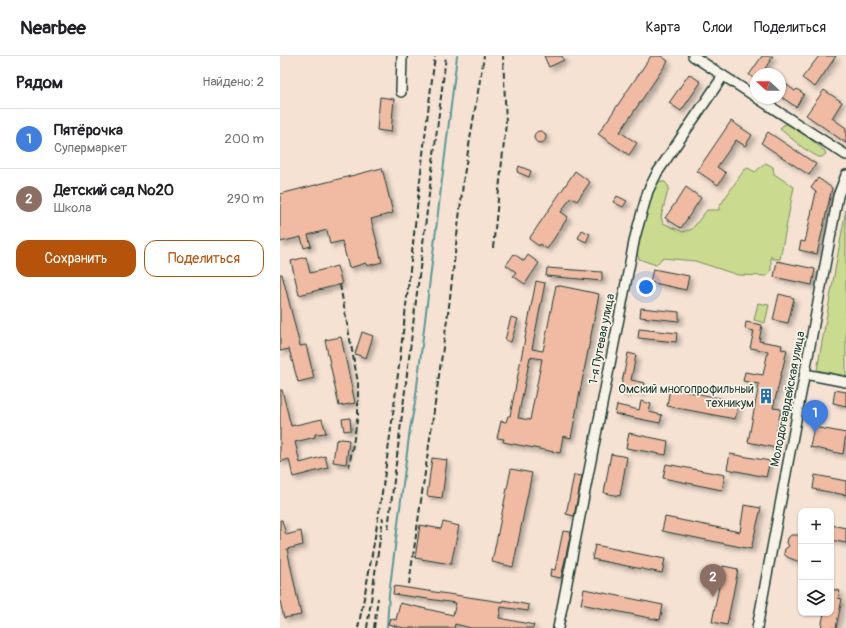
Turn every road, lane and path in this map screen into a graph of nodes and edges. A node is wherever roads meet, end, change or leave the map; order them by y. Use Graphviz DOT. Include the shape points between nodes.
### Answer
graph roads {
  1 [pos="402,56"];
  2 [pos="693,56"];
  3 [pos="723,76"];
  4 [pos="401,92"];
  5 [pos="750,94"];
  6 [pos="765,104"];
  7 [pos="846,155"];
  8 [pos="846,175"];
  9 [pos="805,374"];
  10 [pos="846,382"];
  11 [pos="558,628"];
  12 [pos="757,628"];
  1 -- 4 [label="street"];
  2 -- 3 [label="street"];
  3 -- 5 [label="street"];
  3 -- 11 [label="street, 1-я Путевая улица" via="662,163 648,191 635,237"];
  6 -- 7 [label="street"];
  8 -- 9 [label="street, Молодогвардейская улица" via="838,196"];
  9 -- 10 [label="street"];
  9 -- 12 [label="street, Молодогвардейская улица"];
}
